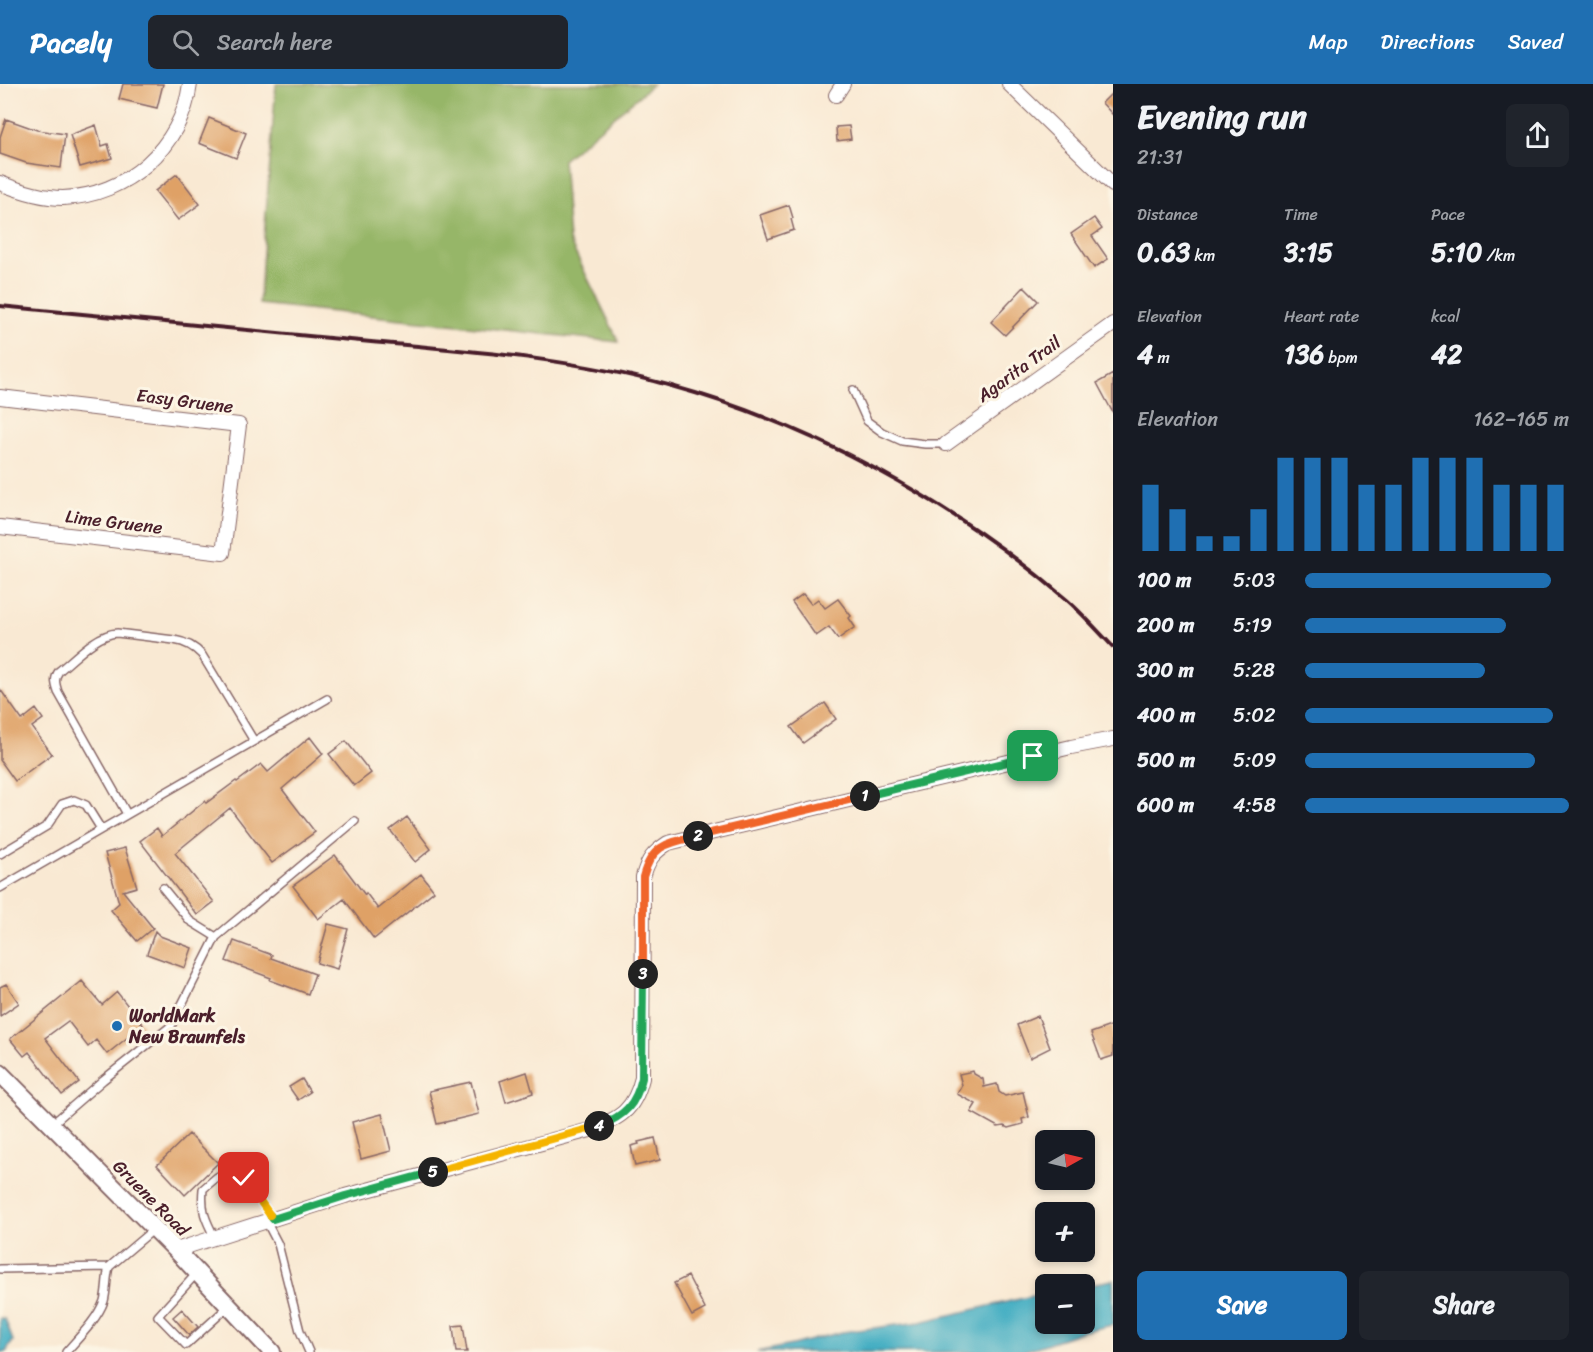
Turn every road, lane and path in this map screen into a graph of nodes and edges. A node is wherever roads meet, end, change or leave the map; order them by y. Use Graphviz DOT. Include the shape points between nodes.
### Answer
graph roads {
  1 [pos="190,84"];
  2 [pos="1009,84"];
  3 [pos="0,183"];
  4 [pos="1113,185"];
  5 [pos="1111,330"];
  6 [pos="853,390"];
  7 [pos="0,397"];
  8 [pos="946,444"];
  9 [pos="0,527"];
  10 [pos="224,553"];
  11 [pos="327,699"];
  12 [pos="1113,739"];
  13 [pos="254,741"];
  14 [pos="128,814"];
  15 [pos="355,821"];
  16 [pos="101,829"];
  17 [pos="0,854"];
  18 [pos="0,888"];
  19 [pos="164,888"];
  20 [pos="216,937"];
  21 [pos="0,1073"];
  22 [pos="51,1125"];
  23 [pos="269,1220"];
  24 [pos="154,1229"];
  25 [pos="215,1238"];
  26 [pos="176,1250"];
  27 [pos="109,1267"];
  28 [pos="0,1269"];
  29 [pos="197,1273"];
  30 [pos="229,1306"];
  31 [pos="186,1349"];
  32 [pos="66,1352"];
  33 [pos="272,1352"];
  34 [pos="308,1352"];
  1 -- 3 [label="street" via="184,111 164,146 154,159 120,184 63,198"];
  2 -- 4 [label="street"];
  5 -- 8 [label="street, Agarita Trail"];
  6 -- 8 [label="lane" via="867,421 882,432 902,441"];
  7 -- 10 [label="street, Easy Gruene" via="239,425"];
  9 -- 10 [label="street, Lime Gruene"];
  11 -- 13 [label="lane"];
  12 -- 23 [label="street" via="668,843 651,857 643,877 642,1078 639,1093 621,1116 590,1130"];
  13 -- 14 [label="lane"];
  13 -- 14 [label="lane" via="196,648 174,640 140,636 110,633 99,638 59,671 55,684"];
  14 -- 16 [label="lane"];
  15 -- 20 [label="lane"];
  16 -- 17 [label="lane" via="86,805 74,800 62,804 47,826"];
  16 -- 18 [label="lane"];
  19 -- 20 [label="lane" via="190,921"];
  20 -- 22 [label="lane" via="171,1026"];
  21 -- 22 [label="street, Gruene Road"];
  22 -- 24 [label="street, Gruene Road"];
  23 -- 25 [label="street"];
  23 -- 25 [label="lane" via="244,1178 229,1170 203,1189 201,1203"];
  23 -- 34 [label="lane"];
  24 -- 26 [label="street, Gruene Road"];
  24 -- 27 [label="lane"];
  25 -- 26 [label="street"];
  26 -- 29 [label="street, Gruene Road"];
  27 -- 28 [label="lane"];
  27 -- 32 [label="lane" via="104,1301"];
  29 -- 30 [label="street, Gruene Road"];
  29 -- 31 [label="lane" via="158,1316"];
  30 -- 31 [label="lane"];
  30 -- 33 [label="street, Gruene Road"];
}
